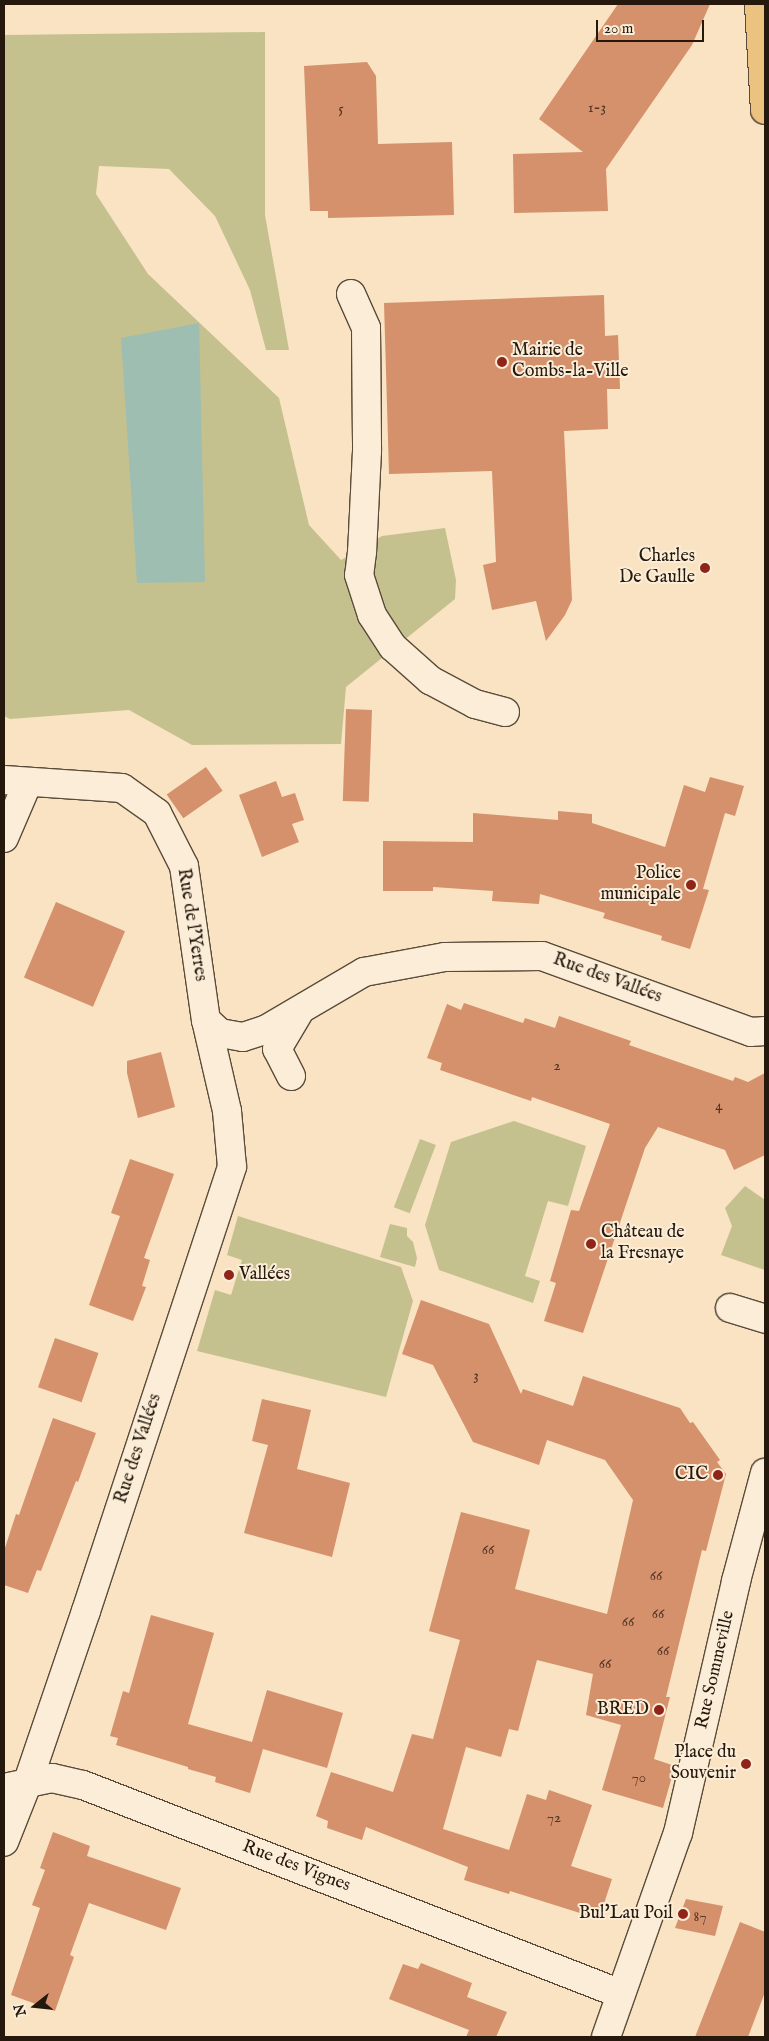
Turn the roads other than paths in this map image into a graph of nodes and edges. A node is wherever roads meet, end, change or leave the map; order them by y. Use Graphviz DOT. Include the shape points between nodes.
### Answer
graph roads {
  1 [pos="759,4"];
  2 [pos="765,110"];
  3 [pos="351,294"];
  4 [pos="505,712"];
  5 [pos="16,781"];
  6 [pos="4,838"];
  7 [pos="303,1006"];
  8 [pos="206,1020"];
  9 [pos="765,1031"];
  10 [pos="291,1076"];
  11 [pos="227,1111"];
  12 [pos="730,1308"];
  13 [pos="765,1319"];
  14 [pos="765,1473"];
  15 [pos="15,1786"];
  16 [pos="4,1842"];
  17 [pos="622,1994"];
  18 [pos="606,2037"];
  1 -- 2 [label="main road"];
  3 -- 4 [label="street" via="366,328 367,451 359,575 372,615 393,647 430,680 475,704"];
  5 -- 6 [label="street"];
  5 -- 8 [label="street, Rue de l'Yerres" via="122,788 157,813 184,866"];
  7 -- 8 [label="street, Rue des Vallées" via="264,1030 243,1037 220,1033"];
  7 -- 9 [label="street, Rue des Vallées" via="364,972 445,957 542,956 751,1032"];
  7 -- 10 [label="street, Rue des Vallées" via="277,1049"];
  8 -- 11 [label="street, Rue de l'Yerres"];
  11 -- 15 [label="street, Rue des Vallées" via="232,1167"];
  12 -- 13 [label="street"];
  14 -- 17 [label="street, Rue Sommeville" via="736,1581 678,1833"];
  15 -- 16 [label="street"];
  15 -- 17 [label="street, Rue des Vignes" via="52,1778 83,1785"];
  17 -- 18 [label="street, Rue Sommeville"];
}
